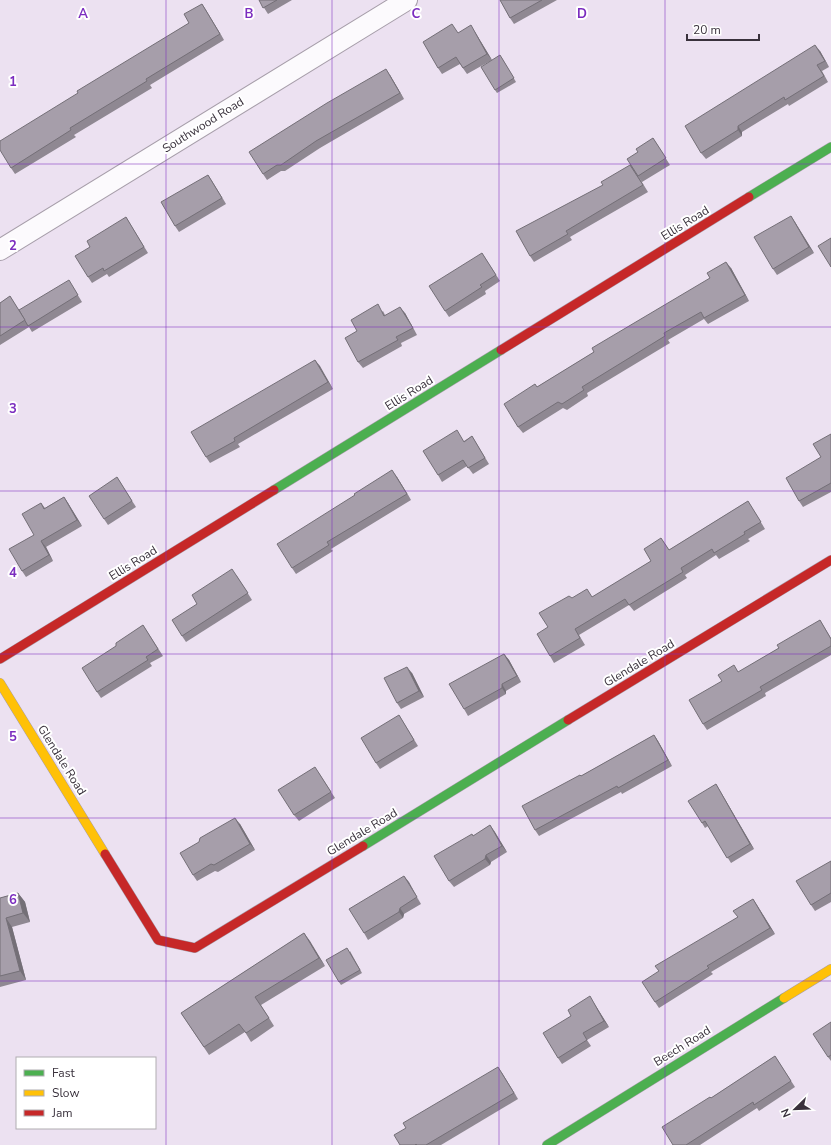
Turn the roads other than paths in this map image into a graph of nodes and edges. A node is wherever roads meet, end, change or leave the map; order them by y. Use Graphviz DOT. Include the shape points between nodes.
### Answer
graph roads {
  1 [pos="407,0"];
  2 [pos="831,147"];
  3 [pos="0,250"];
  4 [pos="831,560"];
  5 [pos="0,659"];
  6 [pos="0,683"];
  7 [pos="831,969"];
  8 [pos="547,1145"];
  1 -- 3 [label="street, Southwood Road"];
  2 -- 5 [label="street, Ellis Road"];
  4 -- 6 [label="street, Glendale Road" via="195,948 158,940"];
  7 -- 8 [label="street, Beech Road"];
}
